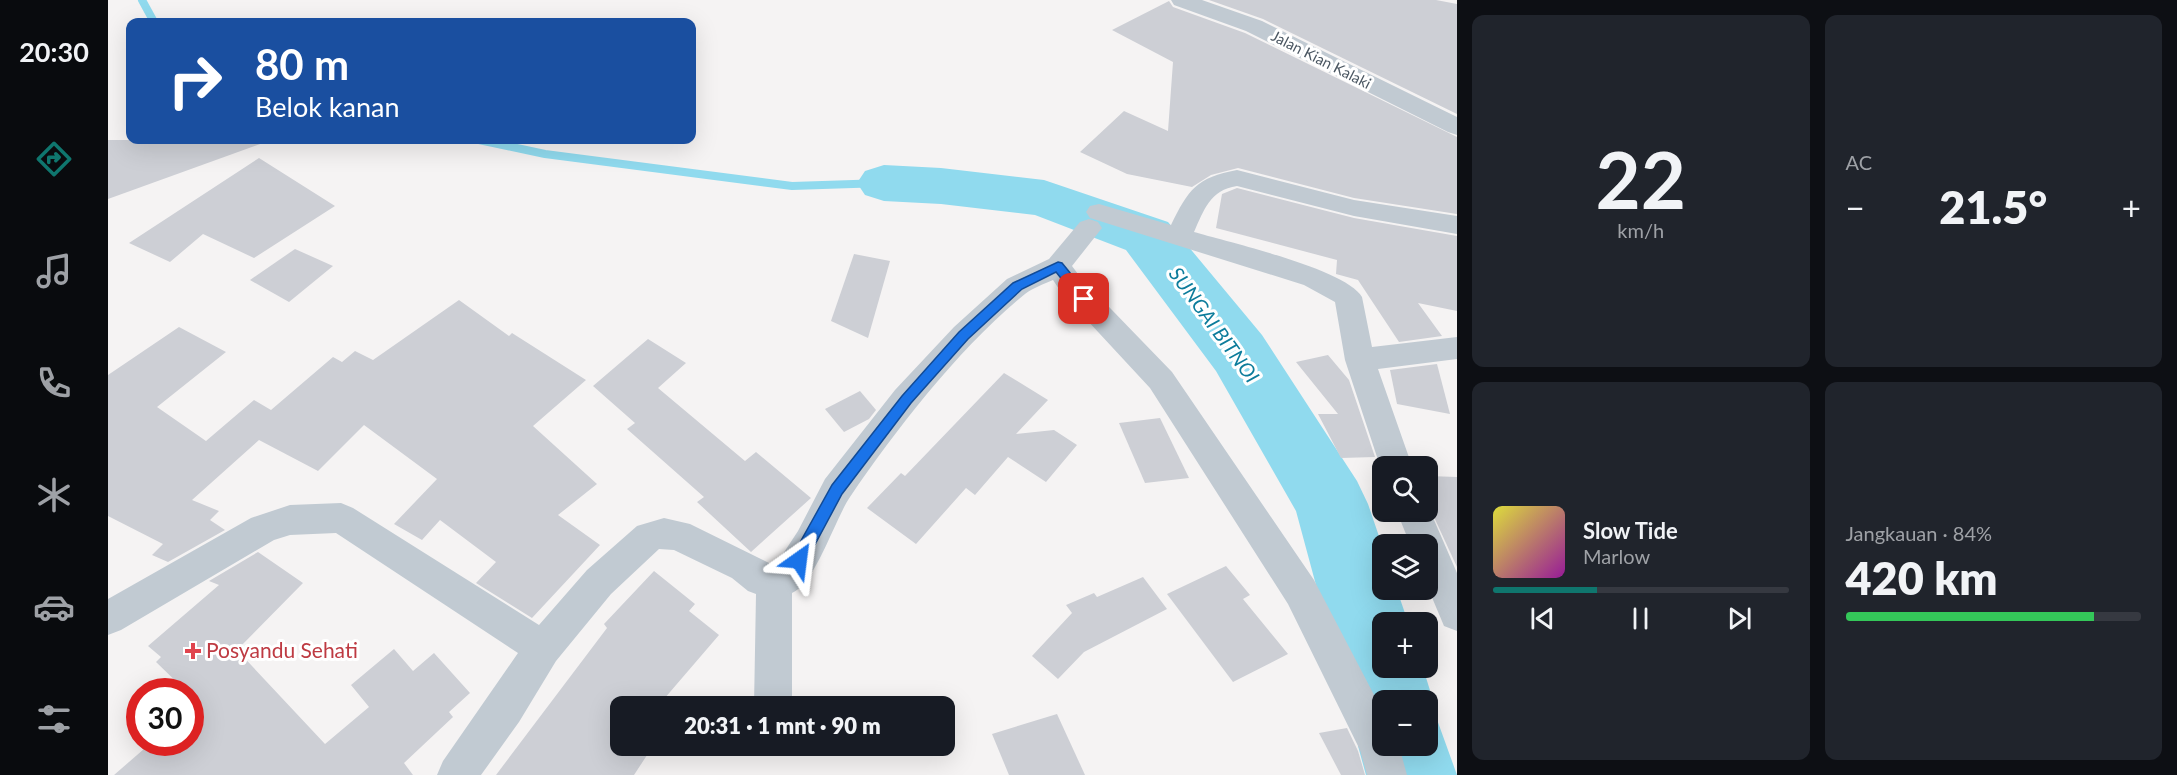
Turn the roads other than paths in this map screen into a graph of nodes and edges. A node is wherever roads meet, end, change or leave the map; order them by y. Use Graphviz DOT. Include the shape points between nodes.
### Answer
graph roads {
  1 [pos="1182,0"];
  2 [pos="1457,126"];
  3 [pos="1457,225"];
  4 [pos="1179,236"];
  5 [pos="1058,266"];
  6 [pos="1457,348"];
  7 [pos="1359,360"];
  8 [pos="1393,456"];
  9 [pos="1438,569"];
  10 [pos="774,583"];
  11 [pos="1457,614"];
  12 [pos="108,618"];
  13 [pos="543,648"];
  14 [pos="773,696"];
  15 [pos="457,775"];
  16 [pos="1387,775"];
  1 -- 2 [label="street, Jalan Kian Kalaki" via="1263,30"];
  3 -- 4 [label="street" via="1354,208 1237,178 1218,180 1202,190"];
  4 -- 5 [label="street" via="1094,220"];
  4 -- 7 [label="street" via="1314,278 1348,297"];
  5 -- 10 [label="street" via="1017,286 964,335 837,489 788,578"];
  5 -- 16 [label="street" via="1071,285 1161,380 1301,592 1379,745"];
  6 -- 7 [label="street"];
  7 -- 8 [label="street"];
  9 -- 11 [label="street"];
  10 -- 13 [label="street" via="678,535 648,537 599,582"];
  10 -- 14 [label="street"];
  12 -- 13 [label="street" via="263,529 290,520 341,518"];
  13 -- 15 [label="street"];
}
